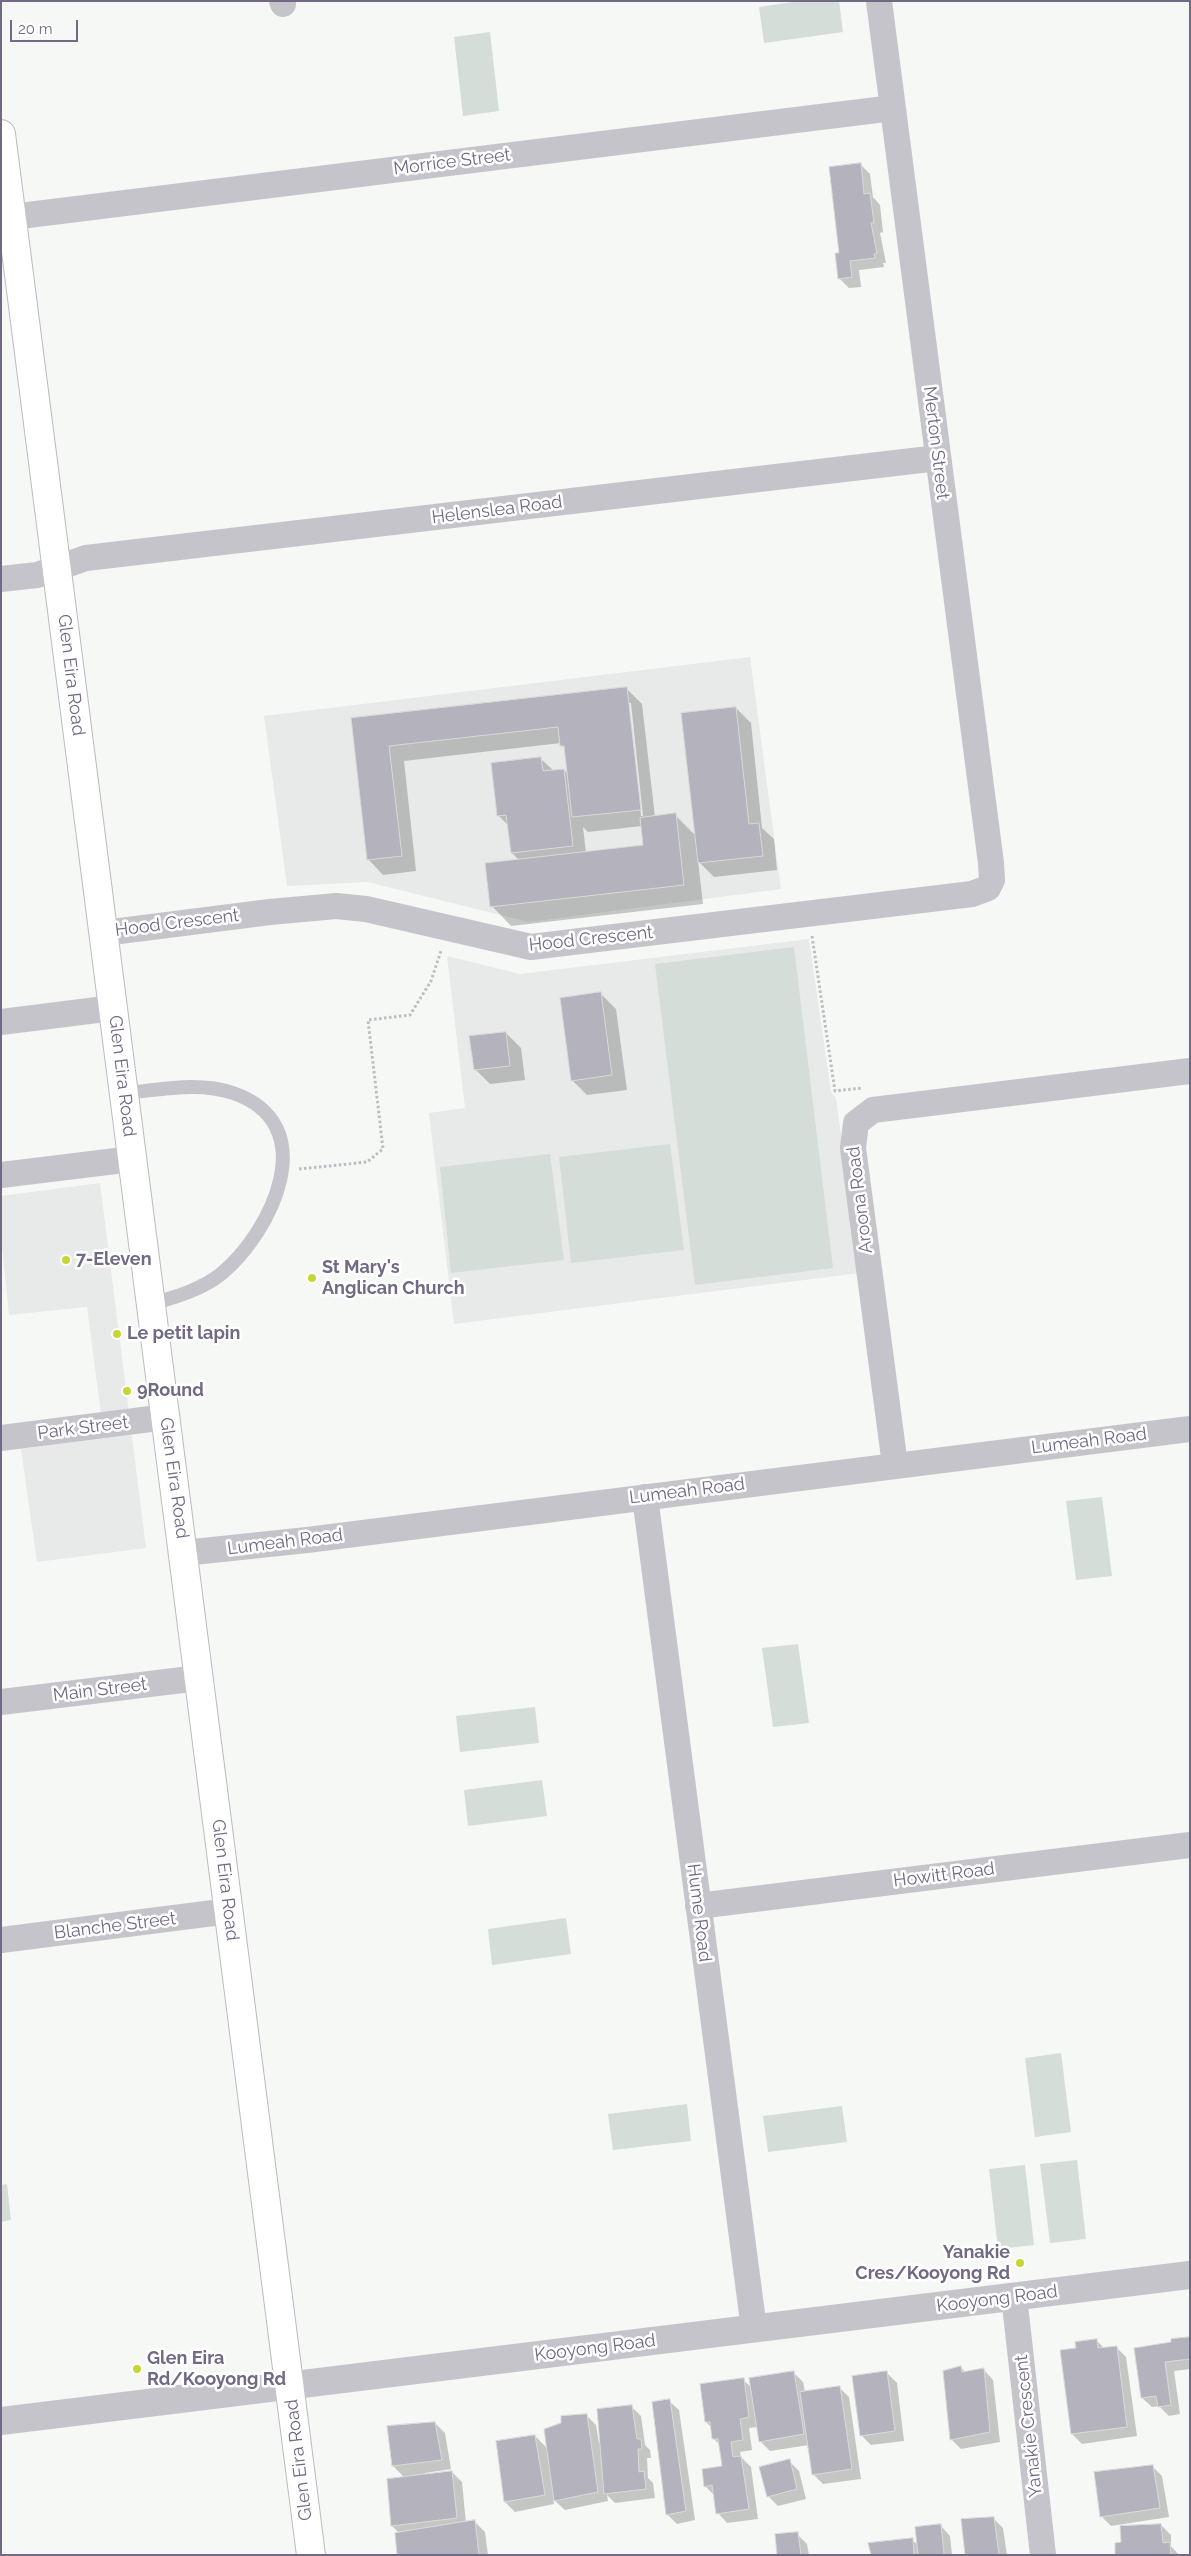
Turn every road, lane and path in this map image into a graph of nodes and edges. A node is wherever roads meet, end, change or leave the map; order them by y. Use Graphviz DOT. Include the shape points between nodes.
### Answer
graph roads {
  1 [pos="879,1"];
  2 [pos="893,108"];
  3 [pos="1,136"];
  4 [pos="12,217"];
  5 [pos="938,458"];
  6 [pos="57,567"];
  7 [pos="1,579"];
  8 [pos="990,885"];
  9 [pos="811,915"];
  10 [pos="449,929"];
  11 [pos="104,933"];
  12 [pos="113,1008"];
  13 [pos="1,1022"];
  14 [pos="1190,1071"];
  15 [pos="835,1091"];
  16 [pos="124,1093"];
  17 [pos="132,1159"];
  18 [pos="284,1170"];
  19 [pos="1,1175"];
  20 [pos="151,1304"];
  21 [pos="166,1417"];
  22 [pos="1190,1429"];
  23 [pos="1,1438"];
  24 [pos="895,1465"];
  25 [pos="645,1496"];
  26 [pos="184,1553"];
  27 [pos="199,1678"];
  28 [pos="1,1702"];
  29 [pos="1190,1845"];
  30 [pos="698,1906"];
  31 [pos="229,1912"];
  32 [pos="1,1940"];
  33 [pos="1190,2275"];
  34 [pos="1014,2296"];
  35 [pos="754,2329"];
  36 [pos="290,2385"];
  37 [pos="1,2421"];
  38 [pos="311,2555"];
  39 [pos="1043,2555"];
  1 -- 2 [label="street, Merton Street"];
  2 -- 4 [label="street, Morrice Street"];
  2 -- 5 [label="street, Merton Street"];
  3 -- 4 [label="main road, Glen Eira Road"];
  4 -- 6 [label="main road, Glen Eira Road"];
  5 -- 6 [label="street, Helenslea Road" via="96,557"];
  5 -- 8 [label="street, Merton Street" via="991,863"];
  6 -- 7 [label="street, Helenslea Road" via="37,575"];
  6 -- 11 [label="main road, Glen Eira Road"];
  8 -- 9 [label="street, Hood Crescent" via="986,891 972,894"];
  9 -- 10 [label="street, Hood Crescent" via="531,947"];
  9 -- 15 [label="path"];
  10 -- 11 [label="street, Hood Crescent" via="366,909 336,906"];
  10 -- 18 [label="path" via="431,981 410,1015 368,1020 383,1149 368,1162"];
  11 -- 12 [label="main road, Glen Eira Road"];
  12 -- 13 [label="street"];
  12 -- 16 [label="main road, Glen Eira Road"];
  14 -- 24 [label="street, Aroona Road" via="873,1110 856,1123 853,1148"];
  16 -- 17 [label="main road, Glen Eira Road"];
  16 -- 18 [label="lane" via="192,1086 214,1088 250,1101 263,1109 278,1134"];
  17 -- 19 [label="street"];
  17 -- 20 [label="main road, Glen Eira Road"];
  18 -- 20 [label="lane" via="261,1228 234,1262 202,1286"];
  20 -- 21 [label="main road, Glen Eira Road"];
  21 -- 23 [label="street, Park Street"];
  21 -- 26 [label="main road, Glen Eira Road"];
  22 -- 24 [label="street, Lumeah Road"];
  24 -- 25 [label="street, Lumeah Road"];
  25 -- 26 [label="street, Lumeah Road"];
  25 -- 30 [label="street, Hume Road"];
  26 -- 27 [label="main road, Glen Eira Road"];
  27 -- 28 [label="street, Main Street"];
  27 -- 31 [label="main road, Glen Eira Road"];
  29 -- 30 [label="street, Howitt Road"];
  30 -- 35 [label="street, Hume Road"];
  31 -- 32 [label="street, Blanche Street"];
  31 -- 36 [label="main road, Glen Eira Road"];
  33 -- 34 [label="street, Kooyong Road"];
  34 -- 35 [label="street, Kooyong Road"];
  34 -- 39 [label="street, Yanakie Crescent"];
  35 -- 36 [label="street, Kooyong Road"];
  36 -- 37 [label="street, Kooyong Road"];
  36 -- 38 [label="main road, Glen Eira Road"];
}
